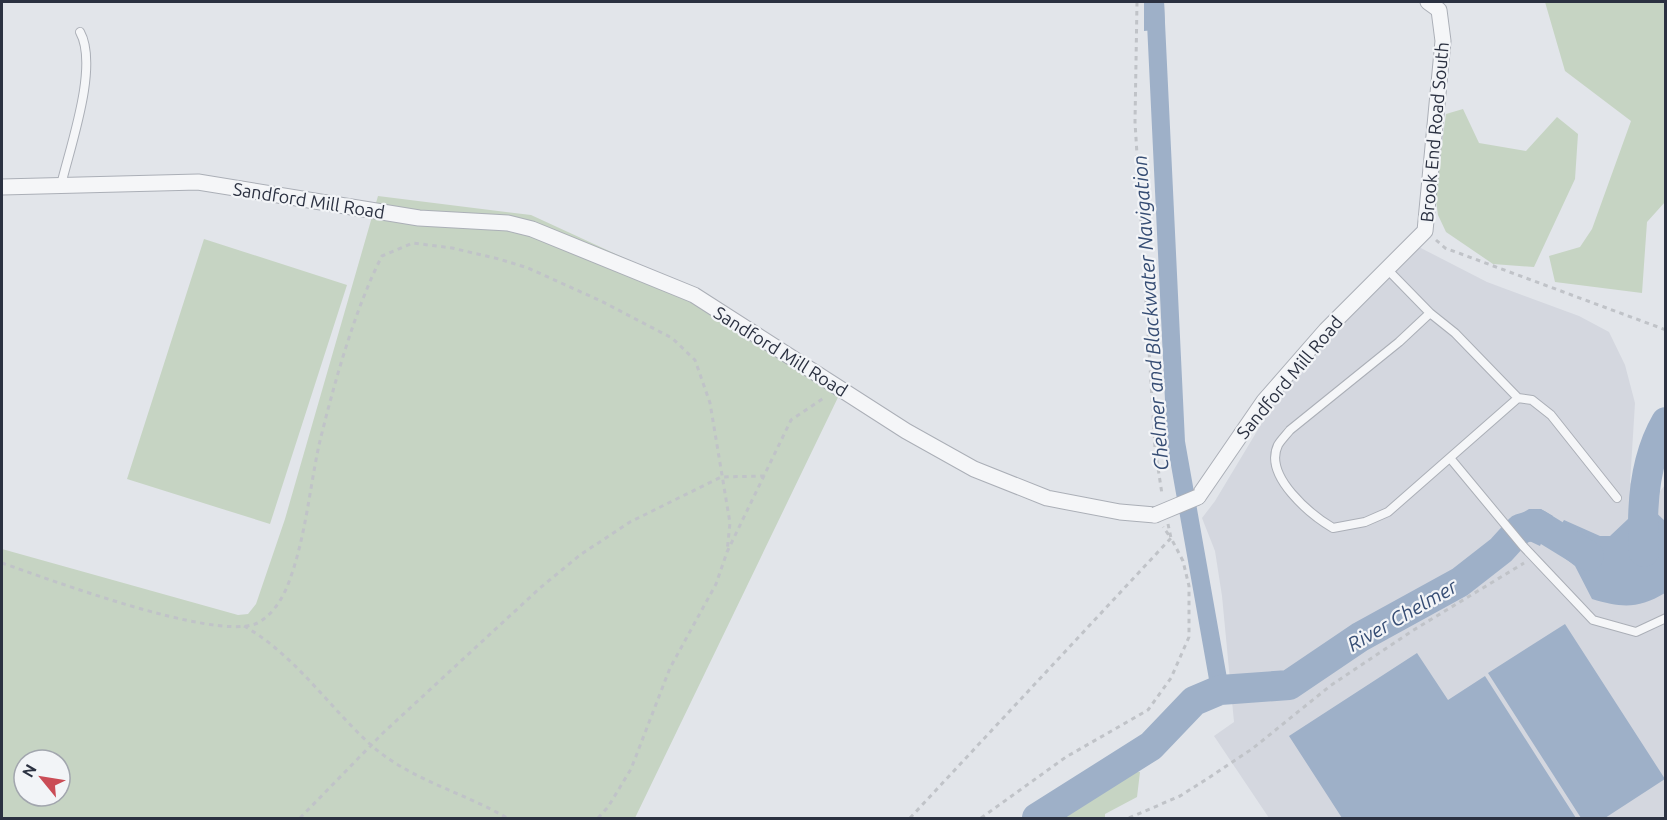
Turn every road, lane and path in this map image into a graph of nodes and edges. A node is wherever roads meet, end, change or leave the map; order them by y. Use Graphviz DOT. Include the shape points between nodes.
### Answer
graph roads {
  1 [pos="1137,2"];
  2 [pos="1428,2"];
  3 [pos="80,32"];
  4 [pos="61,185"];
  5 [pos="2,187"];
  6 [pos="1425,231"];
  7 [pos="1386,268"];
  8 [pos="1430,313"];
  9 [pos="1665,330"];
  10 [pos="842,389"];
  11 [pos="1518,398"];
  12 [pos="1450,458"];
  13 [pos="721,477"];
  14 [pos="765,477"];
  15 [pos="1617,498"];
  16 [pos="1162,499"];
  17 [pos="1161,517"];
  18 [pos="1171,538"];
  19 [pos="727,552"];
  20 [pos="1533,557"];
  21 [pos="2,563"];
  22 [pos="1665,618"];
  23 [pos="243,626"];
  24 [pos="371,746"];
  25 [pos="300,819"];
  26 [pos="507,819"];
  27 [pos="598,819"];
  28 [pos="910,819"];
  29 [pos="981,819"];
  30 [pos="1129,819"];
  1 -- 16 [label="path" via="1135,122 1155,448"];
  2 -- 6 [label="street, Brook End Road South" via="1439,10 1443,41"];
  3 -- 4 [label="lane" via="85,41 87,71"];
  4 -- 5 [label="street, Sandford Mill Road"];
  4 -- 10 [label="street, Sandford Mill Road" via="198,182 419,218 508,223 569,242 694,295"];
  6 -- 7 [label="street, Sandford Mill Road"];
  6 -- 9 [label="path" via="1445,248"];
  7 -- 8 [label="lane"];
  7 -- 17 [label="street, Sandford Mill Road, bridge" via="1264,402 1198,497"];
  8 -- 11 [label="lane"];
  8 -- 12 [label="lane" via="1290,430 1277,446 1276,468 1312,516 1333,528 1365,522 1388,512"];
  10 -- 14 [label="path" via="791,420"];
  10 -- 17 [label="street, Sandford Mill Road" via="906,431 1011,485 1047,498"];
  11 -- 12 [label="lane"];
  11 -- 15 [label="lane" via="1532,400 1551,415"];
  12 -- 20 [label="lane"];
  13 -- 14 [label="path"];
  13 -- 19 [label="path" via="730,523"];
  13 -- 23 [label="path" via="703,382 695,360 672,338 644,321 528,268 452,248 413,243 382,256 368,282 324,429 296,560 286,589 270,615"];
  13 -- 24 [label="path" via="630,522 580,555"];
  14 -- 19 [label="path"];
  17 -- 18 [label="path"];
  18 -- 28 [label="path"];
  18 -- 29 [label="path" via="1183,561 1189,586 1189,637 1171,678 1148,710 1066,757"];
  19 -- 27 [label="path" via="716,584 670,668 631,769"];
  20 -- 22 [label="lane" via="1593,620 1636,632"];
  20 -- 30 [label="path" via="1330,686 1252,749 1210,777 1180,796"];
  21 -- 23 [label="path" via="208,626"];
  23 -- 24 [label="path" via="301,671"];
  24 -- 25 [label="path"];
  24 -- 26 [label="path" via="399,766"];
}
